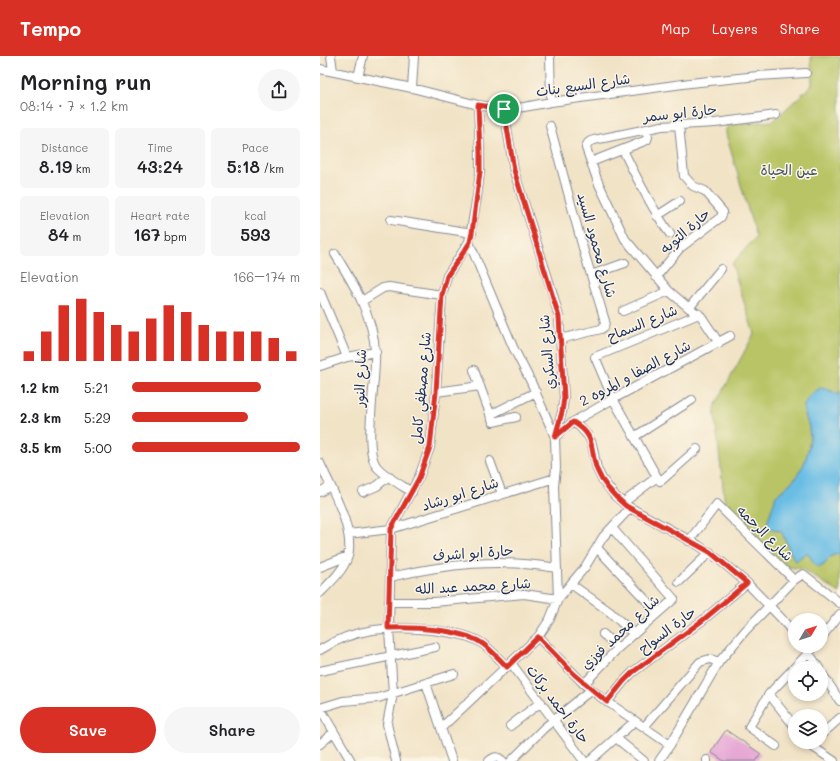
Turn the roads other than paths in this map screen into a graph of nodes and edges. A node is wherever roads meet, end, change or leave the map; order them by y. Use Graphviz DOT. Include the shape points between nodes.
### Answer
graph roads {
  1 [pos="331,56"];
  2 [pos="363,56"];
  3 [pos="414,56"];
  4 [pos="550,56"];
  5 [pos="320,69"];
  6 [pos="333,71"];
  7 [pos="806,73"];
  8 [pos="358,77"];
  9 [pos="412,88"];
  10 [pos="551,102"];
  11 [pos="478,105"];
  12 [pos="504,109"];
  13 [pos="776,115"];
  14 [pos="679,125"];
  15 [pos="550,126"];
  16 [pos="646,129"];
  17 [pos="623,150"];
  18 [pos="591,162"];
  19 [pos="680,201"];
  20 [pos="657,216"];
  21 [pos="391,220"];
  22 [pos="472,233"];
  23 [pos="670,234"];
  24 [pos="470,242"];
  25 [pos="335,254"];
  26 [pos="625,263"];
  27 [pos="721,269"];
  28 [pos="591,275"];
  29 [pos="656,277"];
  30 [pos="668,290"];
  31 [pos="320,292"];
  32 [pos="442,295"];
  33 [pos="362,301"];
  34 [pos="689,308"];
  35 [pos="623,311"];
  36 [pos="699,314"];
  37 [pos="730,336"];
  38 [pos="560,339"];
  39 [pos="718,343"];
  40 [pos="376,352"];
  41 [pos="347,357"];
  42 [pos="320,366"];
  43 [pos="474,370"];
  44 [pos="480,386"];
  45 [pos="436,392"];
  46 [pos="536,392"];
  47 [pos="613,399"];
  48 [pos="692,400"];
  49 [pos="490,415"];
  50 [pos="516,417"];
  51 [pos="573,422"];
  52 [pos="555,437"];
  53 [pos="634,437"];
  54 [pos="697,449"];
  55 [pos="490,461"];
  56 [pos="320,463"];
  57 [pos="388,476"];
  58 [pos="657,477"];
  59 [pos="555,478"];
  60 [pos="330,486"];
  61 [pos="320,492"];
  62 [pos="363,492"];
  63 [pos="412,492"];
  64 [pos="502,494"];
  65 [pos="627,505"];
  66 [pos="612,528"];
  67 [pos="391,529"];
  68 [pos="348,534"];
  69 [pos="688,540"];
  70 [pos="596,548"];
  71 [pos="710,552"];
  72 [pos="348,556"];
  73 [pos="320,567"];
  74 [pos="557,568"];
  75 [pos="390,577"];
  76 [pos="794,580"];
  77 [pos="680,582"];
  78 [pos="747,583"];
  79 [pos="571,584"];
  80 [pos="320,593"];
  81 [pos="558,599"];
  82 [pos="390,602"];
  83 [pos="840,603"];
  84 [pos="769,606"];
  85 [pos="658,613"];
  86 [pos="840,614"];
  87 [pos="788,627"];
  88 [pos="388,628"];
  89 [pos="828,629"];
  90 [pos="603,634"];
  91 [pos="634,634"];
  92 [pos="538,637"];
  93 [pos="435,646"];
  94 [pos="618,648"];
  95 [pos="320,650"];
  96 [pos="805,653"];
  97 [pos="391,657"];
  98 [pos="719,662"];
  99 [pos="509,665"];
  100 [pos="320,671"];
  101 [pos="454,674"];
  102 [pos="426,683"];
  103 [pos="828,683"];
  104 [pos="584,684"];
  105 [pos="591,690"];
  106 [pos="393,694"];
  107 [pos="769,694"];
  108 [pos="840,701"];
  109 [pos="541,702"];
  110 [pos="607,702"];
  111 [pos="320,708"];
  112 [pos="788,718"];
  113 [pos="840,718"];
  114 [pos="554,720"];
  115 [pos="635,721"];
  116 [pos="510,726"];
  117 [pos="644,727"];
  118 [pos="441,728"];
  119 [pos="828,729"];
  120 [pos="334,732"];
  121 [pos="616,738"];
  122 [pos="320,744"];
  123 [pos="670,745"];
  124 [pos="776,746"];
  125 [pos="818,749"];
  126 [pos="351,761"];
  127 [pos="396,761"];
  128 [pos="452,761"];
  129 [pos="489,761"];
  130 [pos="503,761"];
  131 [pos="511,761"];
  132 [pos="584,761"];
  133 [pos="590,761"];
  134 [pos="644,761"];
  135 [pos="658,761"];
  136 [pos="834,761"];
  1 -- 6 [label="street"];
  2 -- 8 [label="street"];
  3 -- 9 [label="street"];
  4 -- 10 [label="street"];
  5 -- 6 [label="street, شارع السبع بنات"];
  6 -- 8 [label="street, شارع السبع بنات"];
  7 -- 10 [label="street, شارع السبع بنات" via="690,83"];
  8 -- 9 [label="street, شارع السبع بنات"];
  9 -- 11 [label="street, شارع السبع بنات"];
  10 -- 12 [label="street, شارع السبع بنات"];
  11 -- 12 [label="street, شارع السبع بنات"];
  11 -- 22 [label="street, شارع مصطفي كامل" via="480,172"];
  12 -- 38 [label="street, شارع السكري" via="514,170 552,291 559,317"];
  13 -- 14 [label="street, حارة ابو سمر"];
  14 -- 16 [label="street, حارة ابو سمر"];
  14 -- 29 [label="street, حارة التوبه" via="684,176 693,186 705,191 723,214 680,248"];
  15 -- 28 [label="street, شارع محمود السيد"];
  16 -- 17 [label="street" via="648,139"];
  16 -- 18 [label="street, حارة ابو سمر" via="588,142 586,148"];
  17 -- 18 [label="street"];
  17 -- 20 [label="street"];
  18 -- 29 [label="street" via="625,240"];
  19 -- 20 [label="street"];
  20 -- 23 [label="street"];
  21 -- 22 [label="street"];
  22 -- 24 [label="street, شارع مصطفي كامل"];
  24 -- 32 [label="street, شارع مصطفي كامل" via="447,276"];
  24 -- 46 [label="street" via="513,347"];
  25 -- 33 [label="street, شارع النور"];
  26 -- 28 [label="street"];
  27 -- 34 [label="street"];
  28 -- 38 [label="street, شارع محمود السيد" via="605,321 604,326 601,329"];
  29 -- 30 [label="street"];
  30 -- 34 [label="street"];
  30 -- 35 [label="street"];
  31 -- 41 [label="street"];
  32 -- 33 [label="street" via="389,287"];
  32 -- 45 [label="street, شارع مصطفي كامل"];
  33 -- 40 [label="street, شارع النور"];
  34 -- 36 [label="street"];
  36 -- 39 [label="street"];
  36 -- 47 [label="street, شارع السماح" via="595,356"];
  37 -- 39 [label="street, شارع الصفا و المروه 2"];
  38 -- 52 [label="street, شارع السكري" via="564,398"];
  39 -- 47 [label="street, شارع الصفا و المروه 2"];
  40 -- 41 [label="street"];
  40 -- 57 [label="street, شارع النور" via="370,431 371,456 378,468"];
  41 -- 42 [label="street"];
  43 -- 44 [label="street"];
  44 -- 45 [label="street"];
  44 -- 49 [label="street"];
  45 -- 63 [label="street, شارع مصطفي كامل" via="430,447"];
  46 -- 49 [label="street"];
  46 -- 52 [label="street"];
  47 -- 51 [label="street, شارع الصفا و المروه 2"];
  47 -- 53 [label="street"];
  48 -- 53 [label="street"];
  49 -- 50 [label="street" via="493,422"];
  51 -- 52 [label="street, شارع الصفا و المروه 2"];
  51 -- 65 [label="street" via="589,437 602,479 615,496"];
  52 -- 59 [label="street, شارع السكري"];
  53 -- 58 [label="street"];
  54 -- 58 [label="street" via="662,480"];
  55 -- 64 [label="street"];
  56 -- 60 [label="street"];
  57 -- 62 [label="street" via="377,486"];
  57 -- 63 [label="street, شارع النور"];
  58 -- 65 [label="street"];
  59 -- 64 [label="street, شارع ابو رشاد"];
  59 -- 74 [label="street, شارع السكري"];
  60 -- 61 [label="street"];
  60 -- 68 [label="street"];
  63 -- 67 [label="street, شارع مصطفي كامل"];
  64 -- 67 [label="street, شارع ابو رشاد"];
  65 -- 66 [label="street"];
  65 -- 69 [label="street"];
  66 -- 70 [label="street"];
  66 -- 85 [label="street, شارع محمد فوزي" via="674,599"];
  67 -- 68 [label="street, شارع ابو رشاد"];
  67 -- 75 [label="street"];
  68 -- 72 [label="street"];
  69 -- 71 [label="street"];
  69 -- 76 [label="street, شارع الرحمه" via="717,504"];
  70 -- 79 [label="street"];
  70 -- 85 [label="street"];
  71 -- 77 [label="street"];
  71 -- 78 [label="street"];
  72 -- 73 [label="street"];
  72 -- 80 [label="street" via="342,568"];
  74 -- 75 [label="street, حارة ابو اشرف" via="533,564 474,563 439,566"];
  74 -- 81 [label="street, شارع السكري"];
  75 -- 82 [label="street"];
  76 -- 83 [label="street" via="803,574"];
  76 -- 84 [label="street"];
  78 -- 84 [label="street"];
  78 -- 110 [label="street, حارة السواح" via="703,620 633,672"];
  79 -- 81 [label="street"];
  79 -- 91 [label="street" via="610,612"];
  81 -- 82 [label="street, شارع محمد عبد الله" via="524,594 434,602"];
  81 -- 92 [label="street" via="550,619"];
  82 -- 88 [label="street"];
  84 -- 87 [label="street"];
  84 -- 98 [label="street"];
  85 -- 91 [label="street, شارع محمد فوزي"];
  86 -- 89 [label="street"];
  88 -- 95 [label="street, حارة احمد بركات" via="357,632"];
  88 -- 97 [label="street"];
  88 -- 99 [label="street, حارة احمد بركات" via="441,631 472,638"];
  90 -- 94 [label="street"];
  91 -- 94 [label="street, شارع محمد فوزي"];
  92 -- 99 [label="street"];
  92 -- 104 [label="street"];
  93 -- 97 [label="street"];
  94 -- 104 [label="street, شارع محمد فوزي"];
  96 -- 107 [label="street"];
  97 -- 100 [label="street"];
  97 -- 106 [label="street"];
  98 -- 117 [label="street" via="710,659 700,662"];
  98 -- 123 [label="street"];
  99 -- 109 [label="street, حارة احمد بركات"];
  99 -- 118 [label="street"];
  101 -- 102 [label="street"];
  102 -- 106 [label="street"];
  102 -- 118 [label="street"];
  103 -- 108 [label="street"];
  104 -- 105 [label="street"];
  105 -- 110 [label="street"];
  105 -- 114 [label="street"];
  106 -- 111 [label="street" via="342,701"];
  106 -- 127 [label="street" via="387,724"];
  107 -- 112 [label="street"];
  107 -- 124 [label="street" via="749,727"];
  109 -- 114 [label="street, حارة احمد بركات"];
  109 -- 116 [label="street"];
  110 -- 115 [label="street"];
  111 -- 120 [label="street"];
  113 -- 119 [label="street"];
  114 -- 131 [label="street"];
  114 -- 132 [label="street, حارة احمد بركات"];
  115 -- 117 [label="street"];
  115 -- 121 [label="street"];
  117 -- 123 [label="street"];
  118 -- 128 [label="street"];
  120 -- 122 [label="street"];
  120 -- 126 [label="street"];
  121 -- 133 [label="street"];
  121 -- 134 [label="street"];
  123 -- 135 [label="street"];
  125 -- 136 [label="street"];
  129 -- 130 [label="street" via="496,756"];
}
